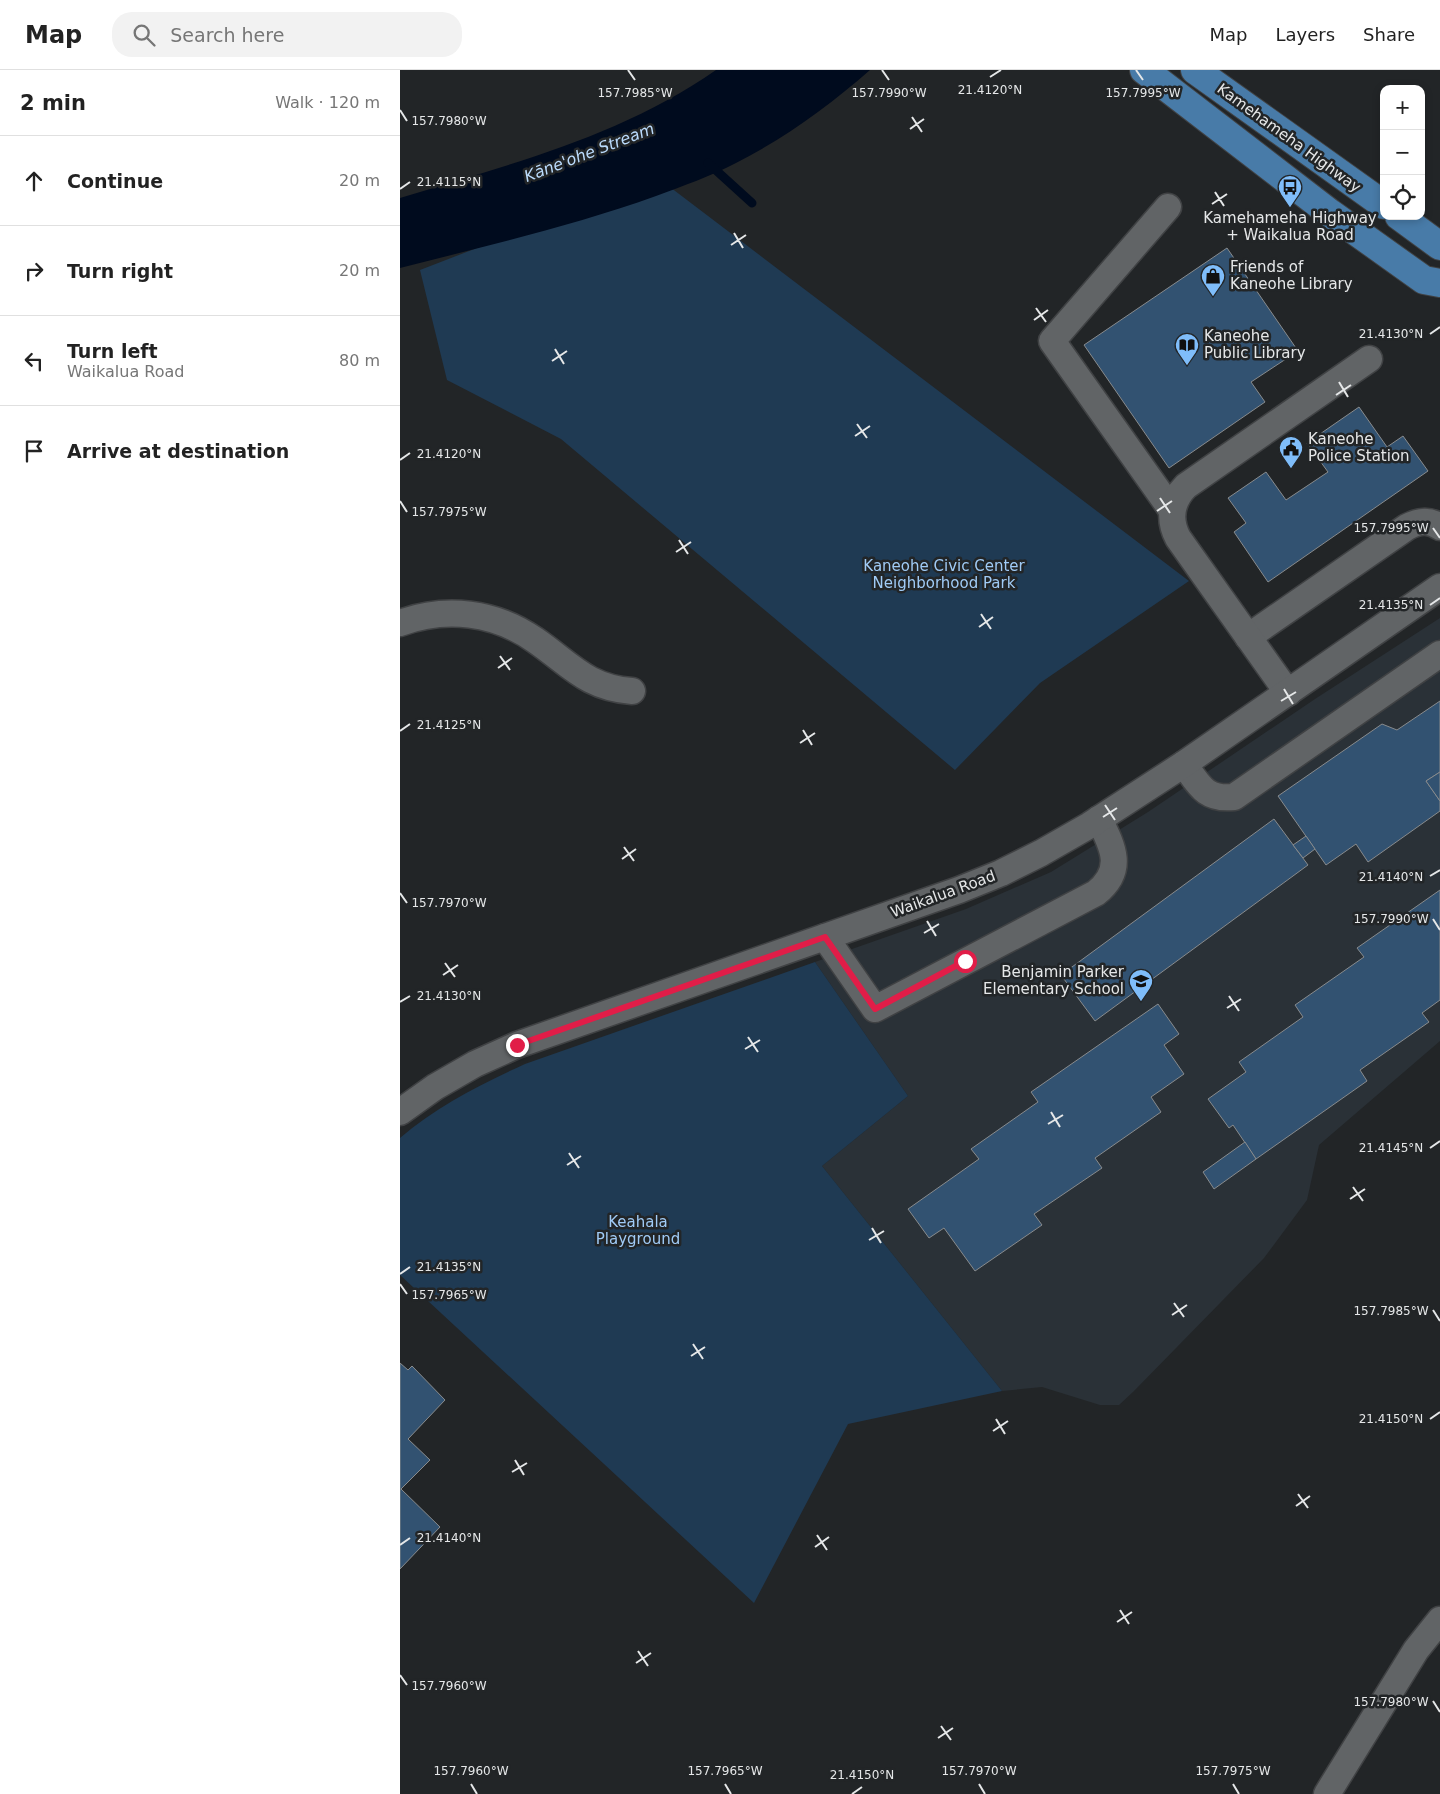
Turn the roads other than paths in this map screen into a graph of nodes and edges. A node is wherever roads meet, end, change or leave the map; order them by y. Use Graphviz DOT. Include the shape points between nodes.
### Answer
graph roads {
  1 [pos="1144,70"];
  2 [pos="1194,70"];
  3 [pos="1380,203"];
  4 [pos="1168,207"];
  5 [pos="1404,220"];
  6 [pos="1440,246"];
  7 [pos="1440,283"];
  8 [pos="1369,359"];
  9 [pos="1172,509"];
  10 [pos="1440,527"];
  11 [pos="1438,593"];
  12 [pos="400,622"];
  13 [pos="1248,637"];
  14 [pos="1440,654"];
  15 [pos="632,692"];
  16 [pos="1288,693"];
  17 [pos="1184,764"];
  18 [pos="1099,819"];
  19 [pos="825,937"];
  20 [pos="400,1112"];
  21 [pos="1440,1620"];
  22 [pos="1327,1794"];
  1 -- 7 [label="main road" via="1330,214 1424,280"];
  2 -- 3 [label="main road, Kamehameha Highway"];
  4 -- 9 [label="street" via="1052,341"];
  5 -- 6 [label="main road"];
  8 -- 9 [label="street" via="1186,486"];
  9 -- 13 [label="street" via="1173,529 1178,538"];
  10 -- 13 [label="street" via="1428,522 1407,527"];
  11 -- 16 [label="street, Waikalua Road"];
  12 -- 15 [label="street" via="431,614 452,613 495,620 516,628 593,682 605,688"];
  13 -- 16 [label="street"];
  14 -- 17 [label="street" via="1234,797 1209,794"];
  16 -- 17 [label="street, Waikalua Road"];
  17 -- 18 [label="street, Waikalua Road"];
  18 -- 19 [label="street, Waikalua Road" via="1001,873"];
  18 -- 19 [label="street" via="1114,854 1112,872 1103,888 875,1009"];
  19 -- 20 [label="street, Waikalua Road" via="517,1045 475,1064"];
  21 -- 22 [label="street" via="1416,1650"];
}
